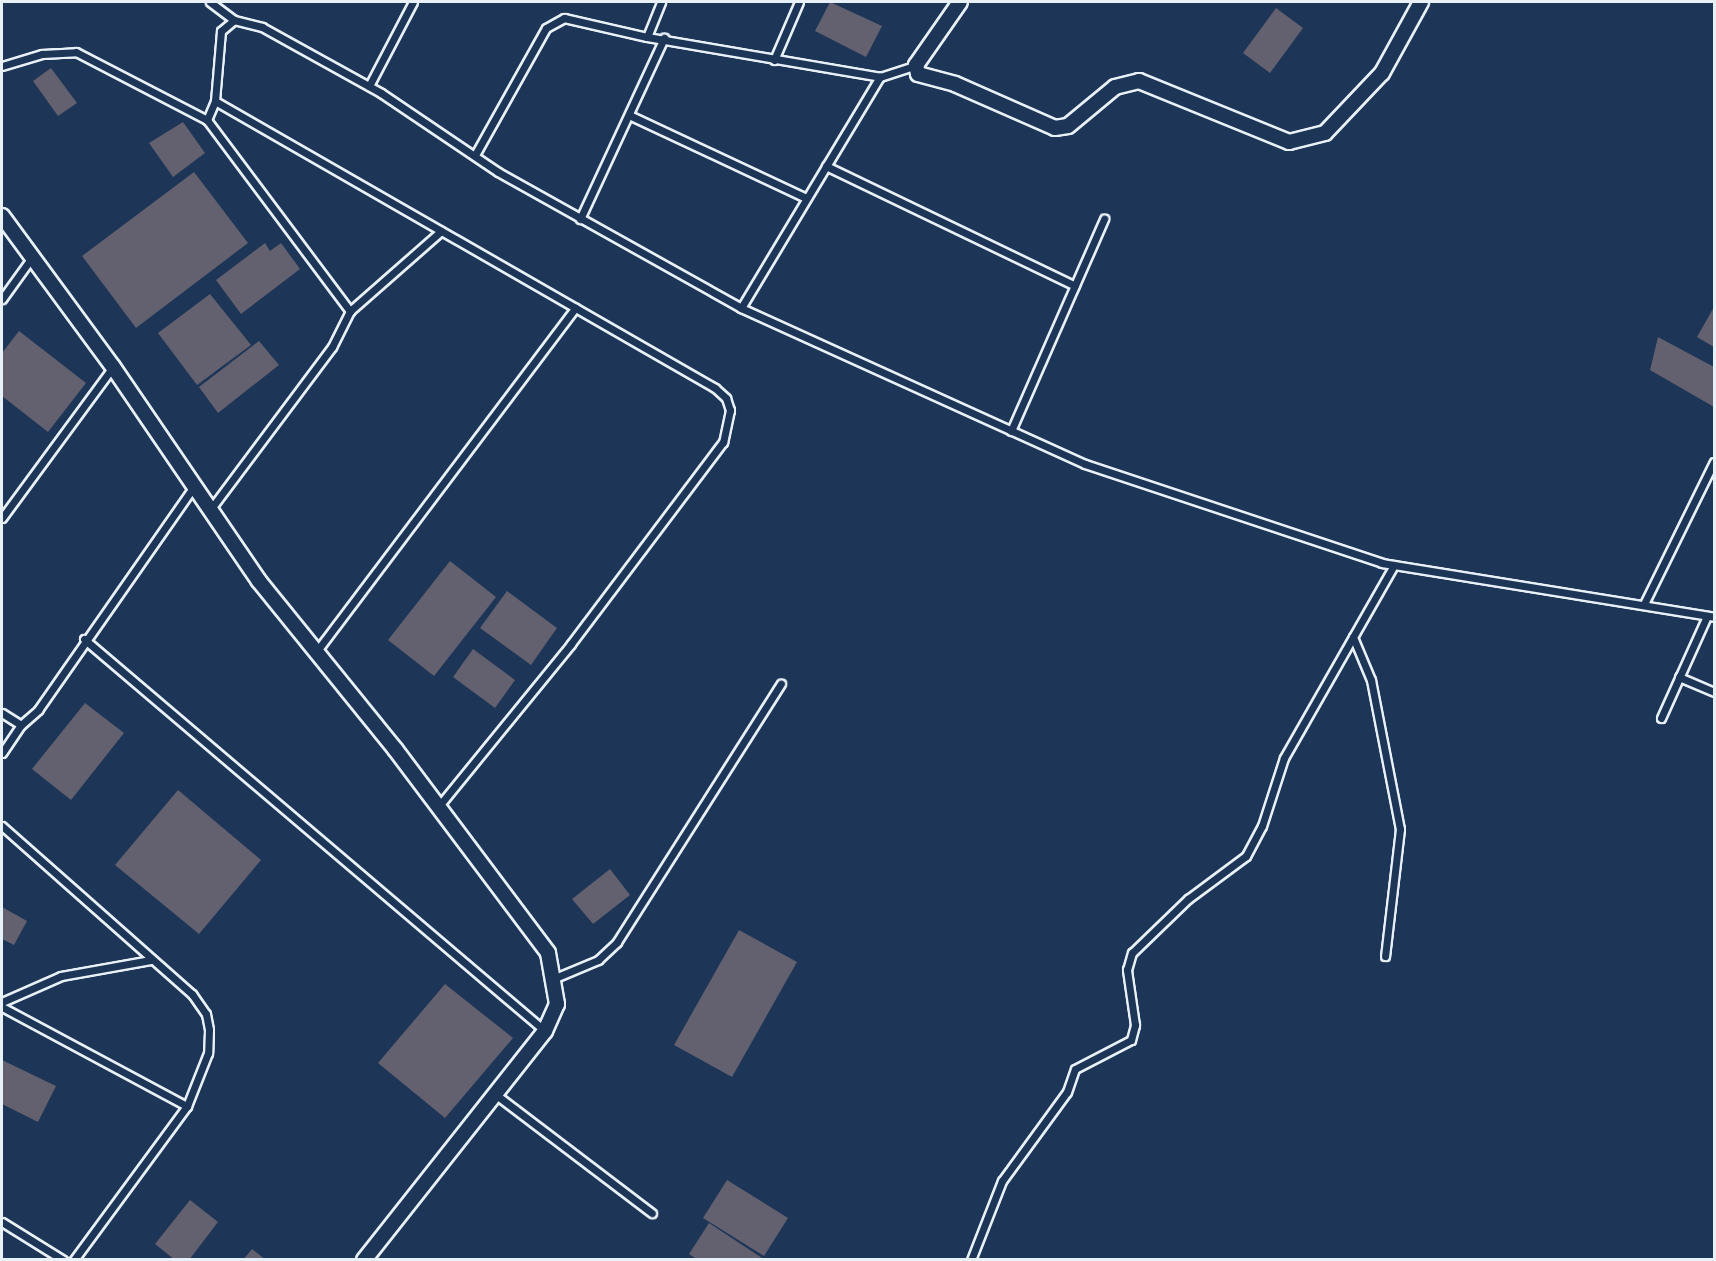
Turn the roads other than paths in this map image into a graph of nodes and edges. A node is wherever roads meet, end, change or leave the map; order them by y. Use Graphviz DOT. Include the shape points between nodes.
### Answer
graph roads {
  1 [pos="210,2"];
  2 [pos="413,2"];
  3 [pos="661,2"];
  4 [pos="799,2"];
  5 [pos="960,2"];
  6 [pos="1421,2"];
  7 [pos="234,20"];
  8 [pos="647,37"];
  9 [pos="664,38"];
  10 [pos="774,60"];
  11 [pos="916,65"];
  12 [pos="2,66"];
  13 [pos="880,77"];
  14 [pos="369,86"];
  15 [pos="214,101"];
  16 [pos="629,115"];
  17 [pos="207,120"];
  18 [pos="475,155"];
  19 [pos="826,166"];
  20 [pos="806,198"];
  21 [pos="2,216"];
  22 [pos="580,219"];
  23 [pos="1104,219"];
  24 [pos="441,231"];
  25 [pos="30,260"];
  26 [pos="1075,286"];
  27 [pos="2,299"];
  28 [pos="576,308"];
  29 [pos="741,308"];
  30 [pos="350,310"];
  31 [pos="113,367"];
  32 [pos="1011,431"];
  33 [pos="1714,462"];
  34 [pos="194,486"];
  35 [pos="208,512"];
  36 [pos="2,518"];
  37 [pos="1394,566"];
  38 [pos="1644,604"];
  39 [pos="1711,616"];
  40 [pos="1353,637"];
  41 [pos="84,639"];
  42 [pos="316,652"];
  43 [pos="1679,677"];
  44 [pos="781,684"];
  45 [pos="1714,692"];
  46 [pos="2,713"];
  47 [pos="1660,718"];
  48 [pos="21,725"];
  49 [pos="2,753"];
  50 [pos="439,806"];
  51 [pos="2,826"];
  52 [pos="1385,956"];
  53 [pos="151,960"];
  54 [pos="555,978"];
  55 [pos="2,1002"];
  56 [pos="2,1007"];
  57 [pos="545,1031"];
  58 [pos="495,1094"];
  59 [pos="187,1106"];
  60 [pos="652,1213"];
  61 [pos="2,1222"];
  62 [pos="63,1260"];
  63 [pos="74,1260"];
  64 [pos="364,1260"];
  65 [pos="971,1260"];
  1 -- 7 [label="lane"];
  2 -- 14 [label="lane"];
  3 -- 8 [label="lane"];
  4 -- 10 [label="lane"];
  5 -- 11 [label="street"];
  6 -- 11 [label="street" via="1382,73 1325,133 1301,142 1276,140 1139,81 1115,87 1068,126 1047,127 963,88 918,74"];
  7 -- 14 [label="lane" via="262,27"];
  7 -- 15 [label="lane" via="219,35"];
  8 -- 9 [label="lane"];
  8 -- 18 [label="lane" via="576,19 554,20"];
  9 -- 10 [label="lane"];
  9 -- 16 [label="lane"];
  10 -- 13 [label="lane"];
  11 -- 13 [label="lane"];
  12 -- 17 [label="lane" via="42,54 76,52"];
  13 -- 19 [label="lane"];
  14 -- 18 [label="lane"];
  15 -- 17 [label="lane"];
  15 -- 24 [label="lane"];
  16 -- 20 [label="lane"];
  16 -- 22 [label="lane"];
  17 -- 30 [label="lane"];
  18 -- 22 [label="lane"];
  19 -- 20 [label="lane"];
  19 -- 26 [label="lane"];
  20 -- 29 [label="lane"];
  21 -- 25 [label="street"];
  22 -- 29 [label="lane"];
  23 -- 26 [label="lane"];
  24 -- 28 [label="lane"];
  24 -- 30 [label="lane"];
  25 -- 27 [label="lane"];
  25 -- 31 [label="street"];
  26 -- 32 [label="lane"];
  28 -- 42 [label="lane"];
  28 -- 50 [label="lane" via="715,388 726,398 729,423 723,442 571,644"];
  29 -- 32 [label="lane"];
  30 -- 35 [label="lane" via="332,347"];
  31 -- 34 [label="street"];
  31 -- 36 [label="lane"];
  32 -- 37 [label="lane" via="1085,464 1323,547"];
  33 -- 38 [label="lane"];
  34 -- 35 [label="street"];
  34 -- 41 [label="lane"];
  35 -- 42 [label="street"];
  37 -- 38 [label="lane"];
  37 -- 40 [label="lane"];
  38 -- 39 [label="lane"];
  39 -- 43 [label="lane"];
  40 -- 52 [label="lane" via="1370,673 1400,829"];
  40 -- 65 [label="lane" via="1284,758 1262,825 1246,856 1188,899 1132,953 1127,970 1135,1025 1131,1040 1075,1069 1067,1092 1002,1181"];
  41 -- 48 [label="lane" via="38,710"];
  41 -- 57 [label="lane"];
  42 -- 50 [label="street"];
  43 -- 45 [label="lane"];
  43 -- 47 [label="lane"];
  44 -- 54 [label="lane" via="617,942 598,960"];
  46 -- 48 [label="lane"];
  48 -- 49 [label="lane"];
  50 -- 54 [label="street" via="548,953"];
  51 -- 53 [label="lane"];
  53 -- 55 [label="lane" via="50,979"];
  53 -- 59 [label="lane" via="192,994 206,1014 208,1053"];
  54 -- 57 [label="street" via="558,1004"];
  56 -- 59 [label="lane"];
  57 -- 58 [label="street"];
  58 -- 60 [label="lane"];
  58 -- 64 [label="street"];
  59 -- 63 [label="lane"];
  61 -- 62 [label="lane"];
}
